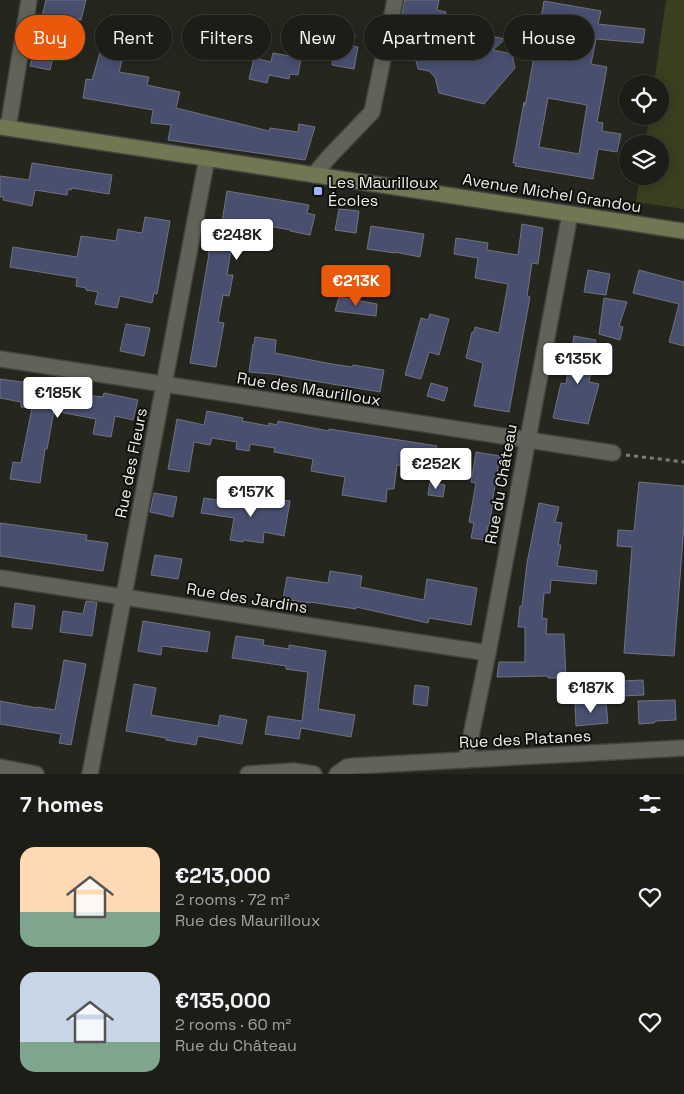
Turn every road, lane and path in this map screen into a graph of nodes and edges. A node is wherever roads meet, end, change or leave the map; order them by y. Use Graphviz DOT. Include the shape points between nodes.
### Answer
graph roads {
  1 [pos="29,0"];
  2 [pos="395,0"];
  3 [pos="4,128"];
  4 [pos="207,158"];
  5 [pos="314,175"];
  6 [pos="570,214"];
  7 [pos="684,231"];
  8 [pos="0,359"];
  9 [pos="164,384"];
  10 [pos="527,440"];
  11 [pos="613,453"];
  12 [pos="684,462"];
  13 [pos="0,578"];
  14 [pos="124,597"];
  15 [pos="488,652"];
  16 [pos="684,748"];
  17 [pos="466,760"];
  18 [pos="0,767"];
  19 [pos="363,770"];
  20 [pos="280,773"];
  21 [pos="36,774"];
  22 [pos="90,774"];
  23 [pos="248,774"];
  24 [pos="314,774"];
  25 [pos="337,774"];
  1 -- 3 [label="street"];
  2 -- 5 [label="street" via="372,112"];
  3 -- 4 [label="main road, Avenue Michel Grandou"];
  4 -- 5 [label="main road, Avenue Michel Grandou"];
  4 -- 9 [label="street, Rue des Fleurs"];
  5 -- 6 [label="main road, Avenue Michel Grandou"];
  6 -- 7 [label="main road, Avenue Michel Grandou"];
  6 -- 10 [label="street, Rue du Château"];
  8 -- 9 [label="street, Rue des Maurilloux"];
  9 -- 10 [label="street, Rue des Maurilloux"];
  9 -- 14 [label="street, Rue des Fleurs"];
  10 -- 11 [label="street, Rue des Maurilloux"];
  10 -- 15 [label="street, Rue du Château"];
  11 -- 12 [label="path"];
  13 -- 14 [label="street, Rue des Jardins"];
  14 -- 15 [label="street, Rue des Jardins"];
  14 -- 22 [label="street, Rue des Fleurs"];
  15 -- 17 [label="street, Rue du Château"];
  16 -- 17 [label="street, Rue des Platanes"];
  17 -- 19 [label="street, Rue des Platanes"];
  18 -- 21 [label="street"];
  19 -- 25 [label="street, Rue des Platanes" via="347,767"];
  20 -- 23 [label="street"];
  20 -- 24 [label="street"];
}
